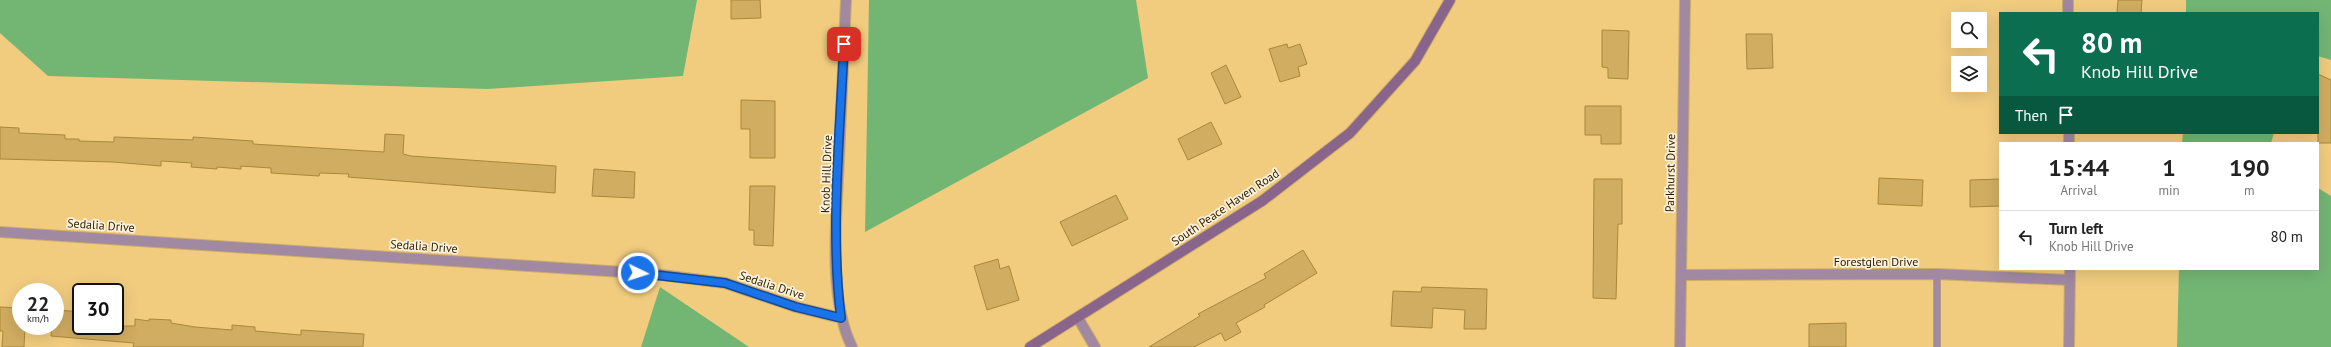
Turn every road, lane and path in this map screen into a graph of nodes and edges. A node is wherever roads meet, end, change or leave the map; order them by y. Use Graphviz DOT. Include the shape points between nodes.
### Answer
graph roads {
  1 [pos="846,0"];
  2 [pos="1450,0"];
  3 [pos="1685,0"];
  4 [pos="2068,0"];
  5 [pos="2068,12"];
  6 [pos="0,232"];
  7 [pos="2070,270"];
  8 [pos="1936,274"];
  9 [pos="1682,275"];
  10 [pos="2070,280"];
  11 [pos="841,318"];
  12 [pos="1078,318"];
  13 [pos="852,347"];
  14 [pos="1030,347"];
  15 [pos="1095,347"];
  16 [pos="1680,347"];
  17 [pos="1937,347"];
  18 [pos="2069,347"];
  1 -- 11 [label="street, Knob Hill Drive" via="836,237"];
  2 -- 12 [label="main road, South Peace Haven Road" via="1415,61 1350,133 1262,201"];
  3 -- 9 [label="street, Parkhurst Drive"];
  4 -- 5 [label="street"];
  6 -- 11 [label="street, Sedalia Drive" via="654,274 725,283 796,307"];
  7 -- 10 [label="street"];
  8 -- 9 [label="street, Forestglen Drive"];
  8 -- 10 [label="street, Forestglen Drive"];
  8 -- 17 [label="lane"];
  9 -- 16 [label="street, Parkhurst Drive"];
  10 -- 18 [label="street"];
  11 -- 13 [label="street, Knob Hill Drive"];
  12 -- 14 [label="main road, South Peace Haven Road"];
  12 -- 15 [label="street"];
}
